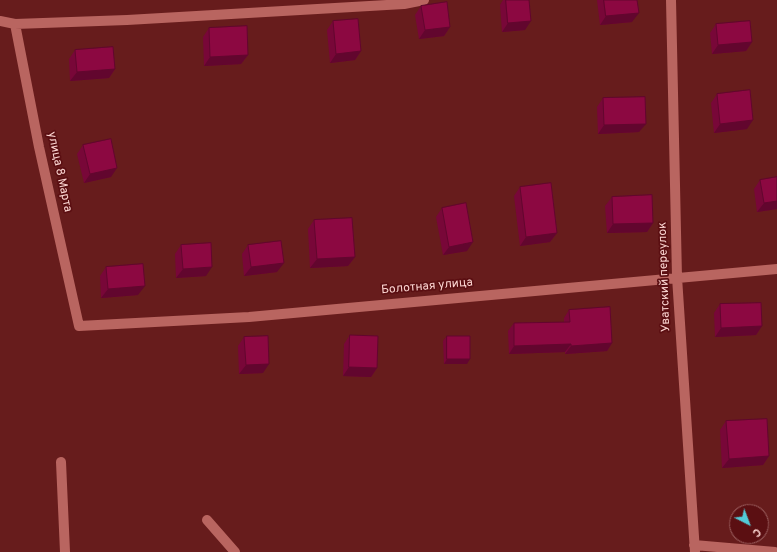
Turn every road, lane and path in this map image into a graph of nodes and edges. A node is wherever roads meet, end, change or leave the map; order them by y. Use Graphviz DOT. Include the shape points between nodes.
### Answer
graph roads {
  1 [pos="424,0"];
  2 [pos="671,0"];
  3 [pos="0,21"];
  4 [pos="15,24"];
  5 [pos="777,269"];
  6 [pos="677,277"];
  7 [pos="79,326"];
  8 [pos="61,462"];
  9 [pos="207,520"];
  10 [pos="694,548"];
  11 [pos="65,552"];
  12 [pos="235,552"];
  13 [pos="774,552"];
  1 -- 4 [label="street" via="396,5"];
  2 -- 6 [label="street, Уватский переулок"];
  3 -- 4 [label="street"];
  4 -- 7 [label="street, улица 8 Марта" via="39,147"];
  5 -- 6 [label="street, Болотная улица"];
  6 -- 7 [label="street, Болотная улица" via="248,316"];
  6 -- 10 [label="street, Уватский переулок"];
  8 -- 11 [label="street"];
  9 -- 12 [label="street"];
  10 -- 13 [label="street"];
}
